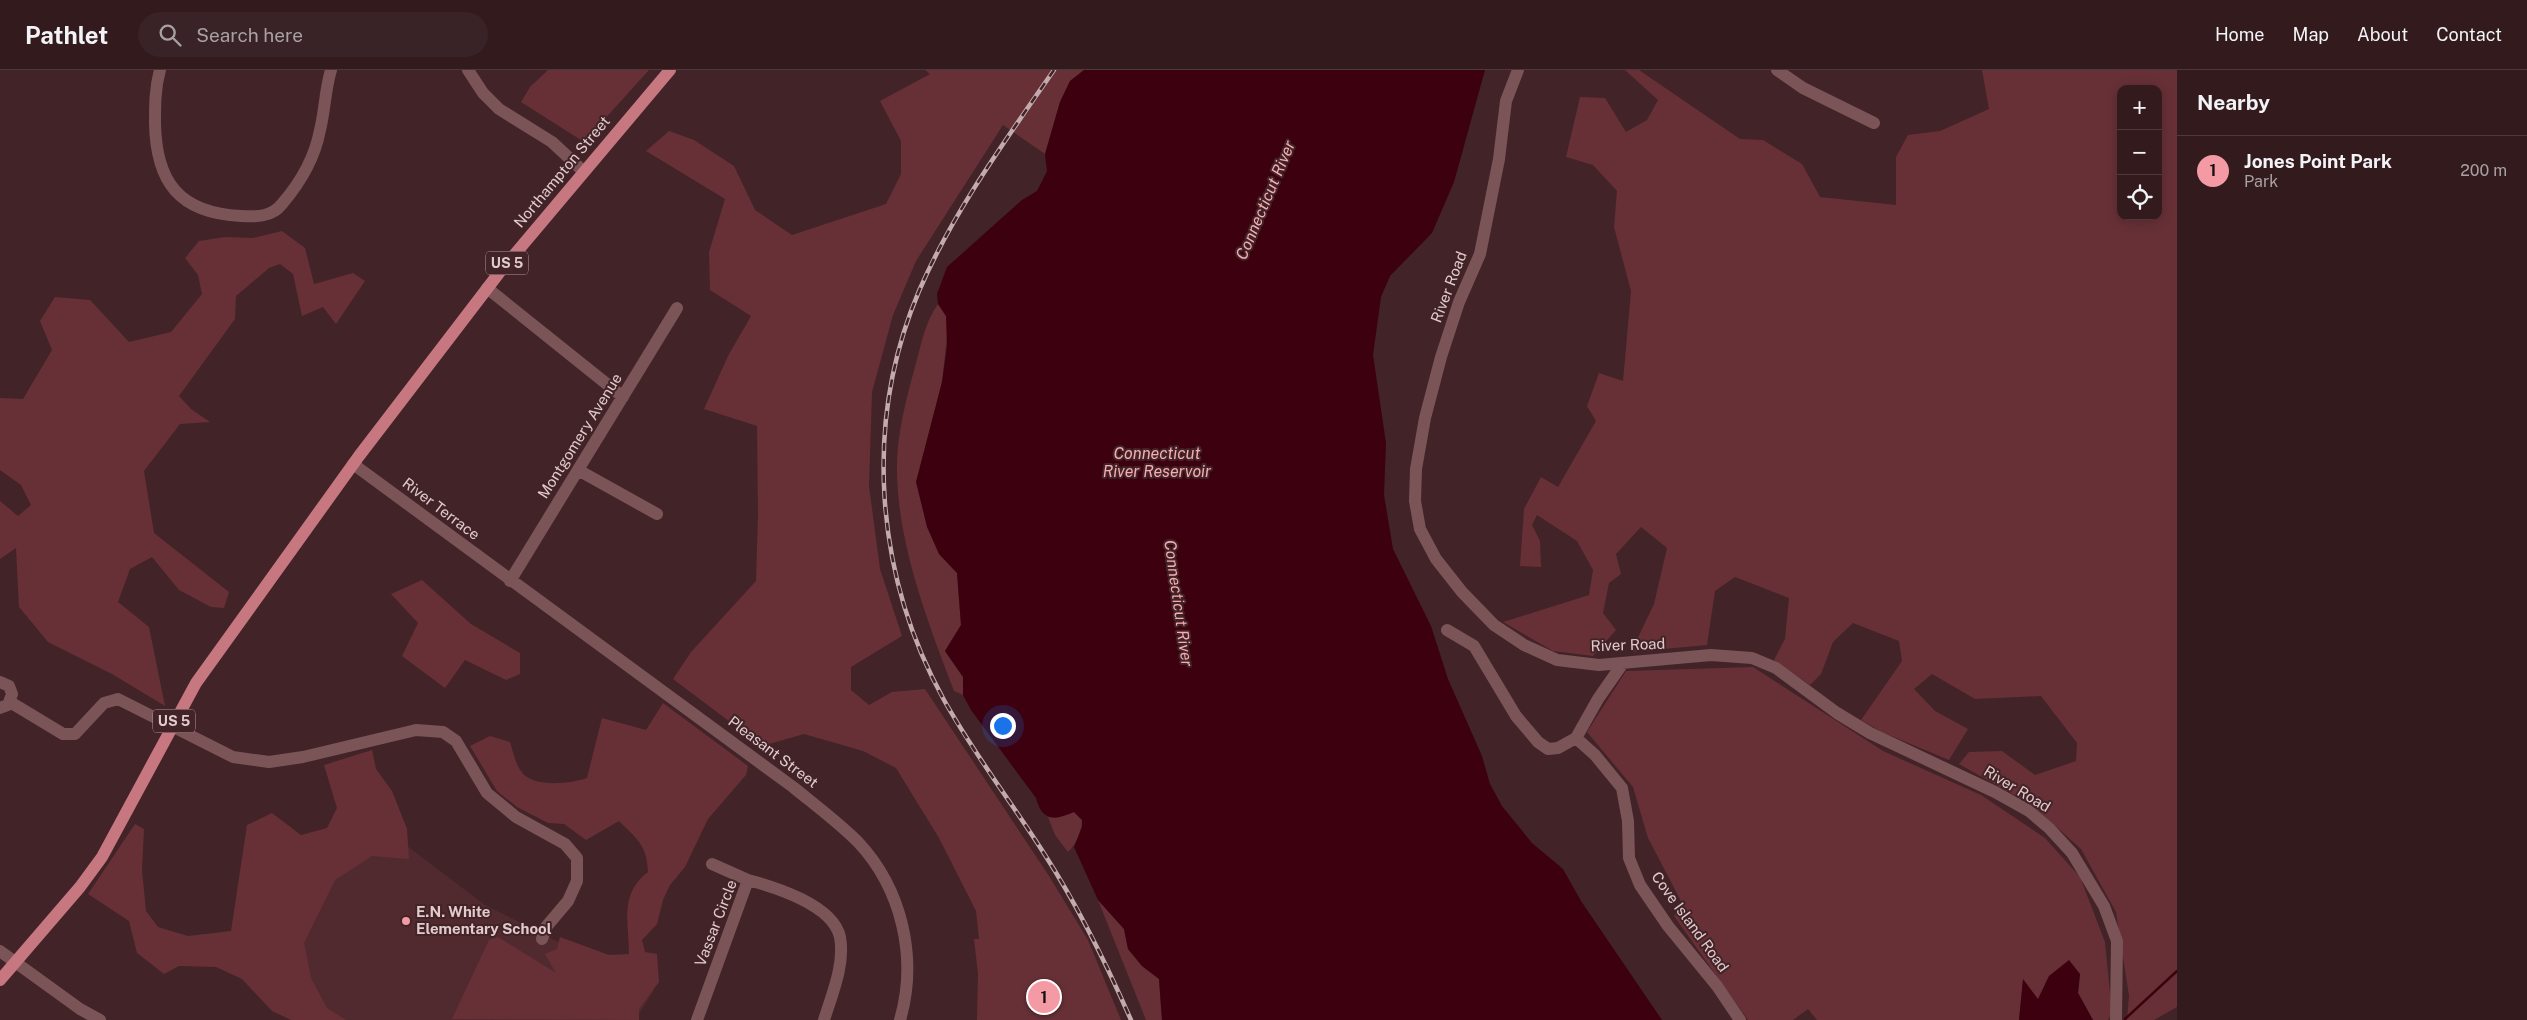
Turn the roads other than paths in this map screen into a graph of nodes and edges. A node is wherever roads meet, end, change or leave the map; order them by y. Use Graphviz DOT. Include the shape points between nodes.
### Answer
graph roads {
  1 [pos="160,70"];
  2 [pos="331,70"];
  3 [pos="468,70"];
  4 [pos="670,70"];
  5 [pos="1518,70"];
  6 [pos="1777,70"];
  7 [pos="1874,123"];
  8 [pos="583,171"];
  9 [pos="487,288"];
  10 [pos="678,308"];
  11 [pos="623,397"];
  12 [pos="353,464"];
  13 [pos="578,470"];
  14 [pos="657,514"];
  15 [pos="510,580"];
  16 [pos="1447,630"];
  17 [pos="1623,663"];
  18 [pos="0,682"];
  19 [pos="5,705"];
  20 [pos="171,727"];
  21 [pos="1576,738"];
  22 [pos="712,864"];
  23 [pos="748,880"];
  24 [pos="542,939"];
  25 [pos="0,951"];
  26 [pos="14,962"];
  27 [pos="0,980"];
  28 [pos="100,1020"];
  29 [pos="697,1020"];
  30 [pos="824,1020"];
  31 [pos="900,1020"];
  32 [pos="1740,1020"];
  33 [pos="2116,1020"];
  1 -- 2 [label="street" via="156,84 156,141 164,175 172,188 199,209 226,215 262,217 281,206 313,156"];
  3 -- 8 [label="street" via="483,93 500,108 552,142"];
  4 -- 8 [label="main road, Northampton Street / US 5"];
  5 -- 17 [label="street, River Road" via="1506,101 1499,159 1480,254 1440,357 1425,418 1414,501 1420,529 1436,559 1462,592 1494,624 1524,646 1557,660 1599,665"];
  6 -- 7 [label="street" via="1803,88"];
  8 -- 9 [label="main road, Northampton Street / US 5"];
  9 -- 11 [label="street"];
  9 -- 12 [label="main road, Northampton Street / US 5"];
  10 -- 11 [label="street, Montgomery Avenue"];
  11 -- 13 [label="street, Montgomery Avenue"];
  12 -- 15 [label="street, River Terrace"];
  12 -- 20 [label="main road, US 5" via="196,683"];
  13 -- 14 [label="street"];
  13 -- 15 [label="street, Montgomery Avenue"];
  15 -- 31 [label="street, Pleasant Street" via="793,787 858,842 878,868 900,914 909,957"];
  16 -- 21 [label="street" via="1474,646 1516,716 1538,742 1548,749 1558,748"];
  17 -- 21 [label="street"];
  17 -- 33 [label="street, River Road" via="1711,655 1752,658 1776,668 1870,733 1995,792 2029,812 2072,853 2104,906 2117,941"];
  18 -- 19 [label="street" via="11,690"];
  19 -- 20 [label="street" via="63,734 75,734 104,703 118,699"];
  20 -- 24 [label="street" via="233,757 269,762 416,730 443,732 456,741 486,793 516,817 565,844 577,858 577,881 568,901 546,928"];
  20 -- 26 [label="main road, US 5" via="102,857"];
  21 -- 32 [label="street, Cove Island Road" via="1622,788 1628,820 1629,858 1640,885"];
  22 -- 23 [label="street"];
  23 -- 29 [label="street, Vassar Circle"];
  23 -- 30 [label="street, Vassar Circle" via="785,890 809,904 835,926 840,937 839,974"];
  25 -- 26 [label="street"];
  26 -- 27 [label="main road, US 5"];
  26 -- 28 [label="street"];
}
